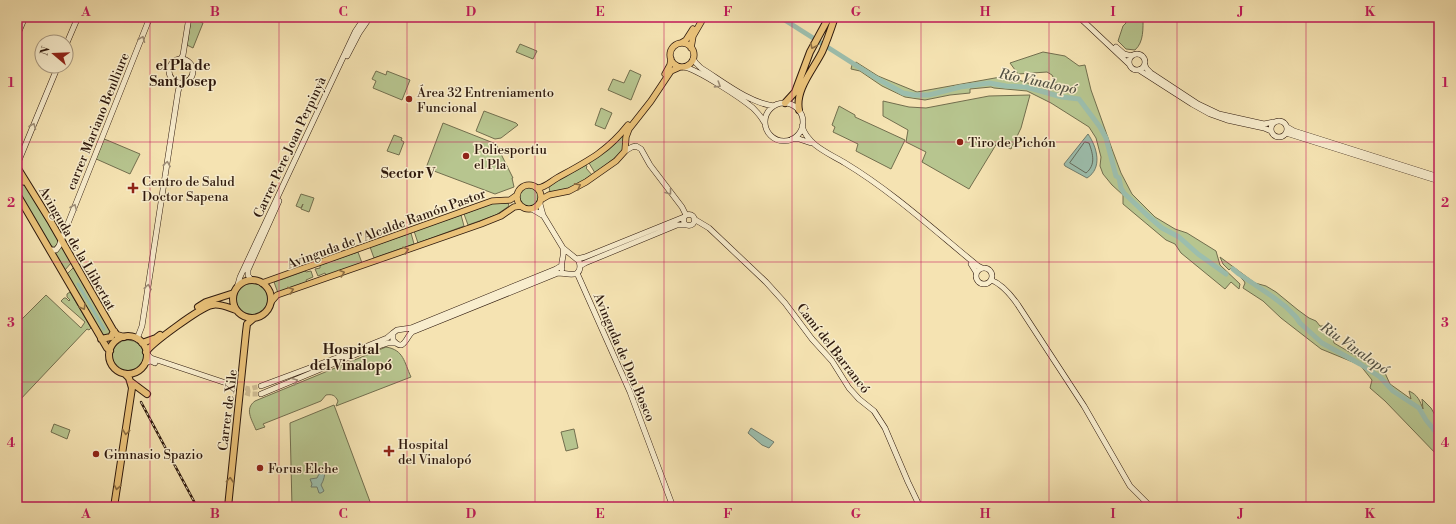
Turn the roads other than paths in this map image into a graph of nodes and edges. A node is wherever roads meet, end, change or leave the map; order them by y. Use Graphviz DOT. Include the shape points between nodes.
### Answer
graph roads {
  1 [pos="25,17"];
  2 [pos="78,17"];
  3 [pos="150,17"];
  4 [pos="189,17"];
  5 [pos="365,17"];
  6 [pos="370,17"];
  7 [pos="700,17"];
  8 [pos="704,17"];
  9 [pos="835,17"];
  10 [pos="1079,17"];
  11 [pos="1084,17"];
  12 [pos="828,19"];
  13 [pos="71,34"];
  14 [pos="17,36"];
  15 [pos="682,43"];
  16 [pos="692,48"];
  17 [pos="1132,56"];
  18 [pos="693,58"];
  19 [pos="671,59"];
  20 [pos="180,60"];
  21 [pos="1130,64"];
  22 [pos="1145,65"];
  23 [pos="682,67"];
  24 [pos="1139,70"];
  25 [pos="55,74"];
  26 [pos="180,83"];
  27 [pos="785,103"];
  28 [pos="774,106"];
  29 [pos="799,110"];
  30 [pos="765,122"];
  31 [pos="1273,122"];
  32 [pos="802,126"];
  33 [pos="1287,127"];
  34 [pos="1271,130"];
  35 [pos="1286,134"];
  36 [pos="792,139"];
  37 [pos="816,145"];
  38 [pos="625,151"];
  39 [pos="17,166"];
  40 [pos="1439,177"];
  41 [pos="1439,181"];
  42 [pos="17,182"];
  43 [pos="26,182"];
  44 [pos="875,184"];
  45 [pos="538,188"];
  46 [pos="17,194"];
  47 [pos="517,195"];
  48 [pos="541,201"];
  49 [pos="521,206"];
  50 [pos="532,209"];
  51 [pos="543,215"];
  52 [pos="685,216"];
  53 [pos="693,221"];
  54 [pos="686,225"];
  55 [pos="61,240"];
  56 [pos="562,248"];
  57 [pos="50,250"];
  58 [pos="575,258"];
  59 [pos="562,263"];
  60 [pos="580,266"];
  61 [pos="982,268"];
  62 [pos="976,272"];
  63 [pos="577,273"];
  64 [pos="566,274"];
  65 [pos="251,280"];
  66 [pos="991,280"];
  67 [pos="262,283"];
  68 [pos="235,290"];
  69 [pos="271,302"];
  70 [pos="236,310"];
  71 [pos="254,318"];
  72 [pos="402,329"];
  73 [pos="114,331"];
  74 [pos="393,333"];
  75 [pos="124,337"];
  76 [pos="408,337"];
  77 [pos="101,339"];
  78 [pos="140,341"];
  79 [pos="395,343"];
  80 [pos="110,351"];
  81 [pos="147,353"];
  82 [pos="145,363"];
  83 [pos="125,374"];
  84 [pos="131,382"];
  85 [pos="261,386"];
  86 [pos="146,394"];
  87 [pos="261,394"];
  88 [pos="131,396"];
  89 [pos="133,414"];
  90 [pos="114,507"];
  91 [pos="228,507"];
  92 [pos="673,507"];
  93 [pos="920,507"];
  94 [pos="1151,507"];
  1 -- 14 [label="main road"];
  2 -- 13 [label="main road"];
  55 -- 3 [label="main road, carrer Mariano Benlliure, one-way"];
  4 -- 20 [label="main road"];
  5 -- 68 [label="main road, Carrer Pere Joan Perpinyà" via="355,32"];
  6 -- 65 [label="main road, Carrer Pere Joan Perpinyà" via="359,33 248,270"];
  7 -- 15 [label="main road"];
  8 -- 16 [label="main road" via="693,36"];
  9 -- 29 [label="highway" via="824,48 800,95"];
  10 -- 21 [label="main road"];
  11 -- 17 [label="main road" via="1120,51"];
  12 -- 27 [label="highway, one-way" via="814,44 795,92"];
  15 -- 16 [label="main road"];
  15 -- 19 [label="main road" via="672,47"];
  16 -- 18 [label="main road"];
  17 -- 21 [label="main road"];
  17 -- 22 [label="main road" via="1141,55"];
  18 -- 23 [label="main road" via="690,64"];
  18 -- 28 [label="main road" via="698,66 748,97"];
  19 -- 23 [label="main road" via="674,64"];
  19 -- 45 [label="main road" via="652,95 611,144 583,165 549,185"];
  20 -- 26 [label="main road" via="173,62 169,71 172,79"];
  20 -- 26 [label="main road" via="190,64 192,71 188,81"];
  21 -- 24 [label="main road"];
  22 -- 24 [label="main road"];
  22 -- 31 [label="main road" via="1151,74 1214,112 1264,124"];
  23 -- 30 [label="main road, one-way" via="694,70 746,102"];
  23 -- 38 [label="main road" via="671,71 629,129"];
  24 -- 34 [label="main road" via="1210,114"];
  39 -- 25 [label="main road, one-way"];
  78 -- 26 [label="main road, one-way"];
  27 -- 28 [label="main road"];
  27 -- 29 [label="main road"];
  28 -- 30 [label="main road" via="767,113"];
  29 -- 32 [label="main road"];
  30 -- 36 [label="main road" via="767,130 774,138 782,141"];
  31 -- 33 [label="main road" via="1281,120"];
  31 -- 34 [label="main road"];
  32 -- 36 [label="main road"];
  32 -- 37 [label="main road" via="804,134"];
  33 -- 35 [label="main road"];
  33 -- 40 [label="main road"];
  34 -- 35 [label="main road" via="1277,137"];
  35 -- 41 [label="main road"];
  36 -- 37 [label="main road"];
  37 -- 44 [label="main road"];
  48 -- 38 [label="main road, one-way" via="549,195 569,191 586,182 616,161"];
  38 -- 52 [label="main road, one-way" via="632,147 641,149 682,207"];
  39 -- 43 [label="highway, Avinguda de la Llibertat"];
  42 -- 43 [label="highway"];
  43 -- 55 [label="highway, Avinguda de la Llibertat"];
  44 -- 61 [label="main road"];
  44 -- 62 [label="main road" via="971,264"];
  45 -- 47 [label="main road" via="527,185 520,189"];
  45 -- 48 [label="main road"];
  46 -- 57 [label="highway, Avinguda de la Llibertat"];
  47 -- 49 [label="main road"];
  47 -- 67 [label="main road, Avinguda de l'Alcalde Ramón Pastor" via="510,200 492,201"];
  48 -- 50 [label="main road"];
  48 -- 51 [label="main road"];
  49 -- 50 [label="main road"];
  69 -- 49 [label="main road, Avinguda de l'Alcalde Ramón Pastor, one-way" via="277,296 481,224"];
  50 -- 51 [label="main road"];
  51 -- 56 [label="main road"];
  52 -- 53 [label="main road" via="691,215"];
  52 -- 54 [label="main road"];
  52 -- 58 [label="main road" via="585,258"];
  53 -- 54 [label="main road"];
  53 -- 93 [label="main road, Camí del Barrancó" via="709,228 766,282 832,361 852,391 880,418"];
  54 -- 60 [label="main road" via="677,225"];
  55 -- 57 [label="main road, carrer Mariano Benlliure" via="56,250"];
  55 -- 73 [label="highway, Avinguda de la Llibertat"];
  56 -- 58 [label="main road"];
  56 -- 59 [label="main road"];
  57 -- 77 [label="highway, Avinguda de la Llibertat, one-way"];
  58 -- 59 [label="main road" via="567,257"];
  58 -- 60 [label="main road"];
  59 -- 64 [label="main road" via="562,271"];
  59 -- 72 [label="main road" via="554,270 460,309"];
  60 -- 63 [label="main road"];
  61 -- 62 [label="main road"];
  61 -- 66 [label="main road" via="991,272"];
  62 -- 66 [label="main road" via="975,278 980,284 986,285"];
  63 -- 64 [label="main road"];
  63 -- 92 [label="main road, Avinguda de Don Bosco" via="615,355"];
  64 -- 76 [label="main road" via="558,273 412,332"];
  65 -- 67 [label="highway"];
  65 -- 68 [label="highway" via="243,282"];
  66 -- 94 [label="main road" via="1006,290 1018,305 1084,406 1130,486"];
  67 -- 69 [label="highway" via="268,289"];
  68 -- 70 [label="highway" via="233,305"];
  68 -- 78 [label="highway" via="206,302 156,338"];
  69 -- 71 [label="highway" via="264,314"];
  70 -- 71 [label="highway" via="244,317"];
  70 -- 81 [label="highway" via="216,304 210,305 151,345"];
  91 -- 71 [label="highway, Carrer de Xile, one-way" via="246,332 248,324"];
  72 -- 74 [label="main road"];
  72 -- 76 [label="main road" via="407,332"];
  73 -- 75 [label="highway, Avinguda de la Llibertat"];
  73 -- 77 [label="highway" via="111,337"];
  74 -- 79 [label="main road"];
  74 -- 85 [label="main road" via="355,351"];
  75 -- 78 [label="highway" via="133,337"];
  75 -- 80 [label="highway" via="116,341"];
  76 -- 79 [label="main road" via="404,344"];
  77 -- 80 [label="highway, Avinguda de la Llibertat"];
  78 -- 81 [label="highway"];
  87 -- 79 [label="main road, one-way" via="364,351"];
  80 -- 83 [label="highway" via="111,364 118,372"];
  81 -- 82 [label="highway"];
  81 -- 82 [label="main road" via="151,358 231,386 151,361"];
  82 -- 83 [label="highway" via="136,372"];
  83 -- 84 [label="highway"];
  84 -- 86 [label="highway"];
  84 -- 88 [label="highway"];
  88 -- 89 [label="highway"];
  88 -- 90 [label="highway, one-way"];
}
